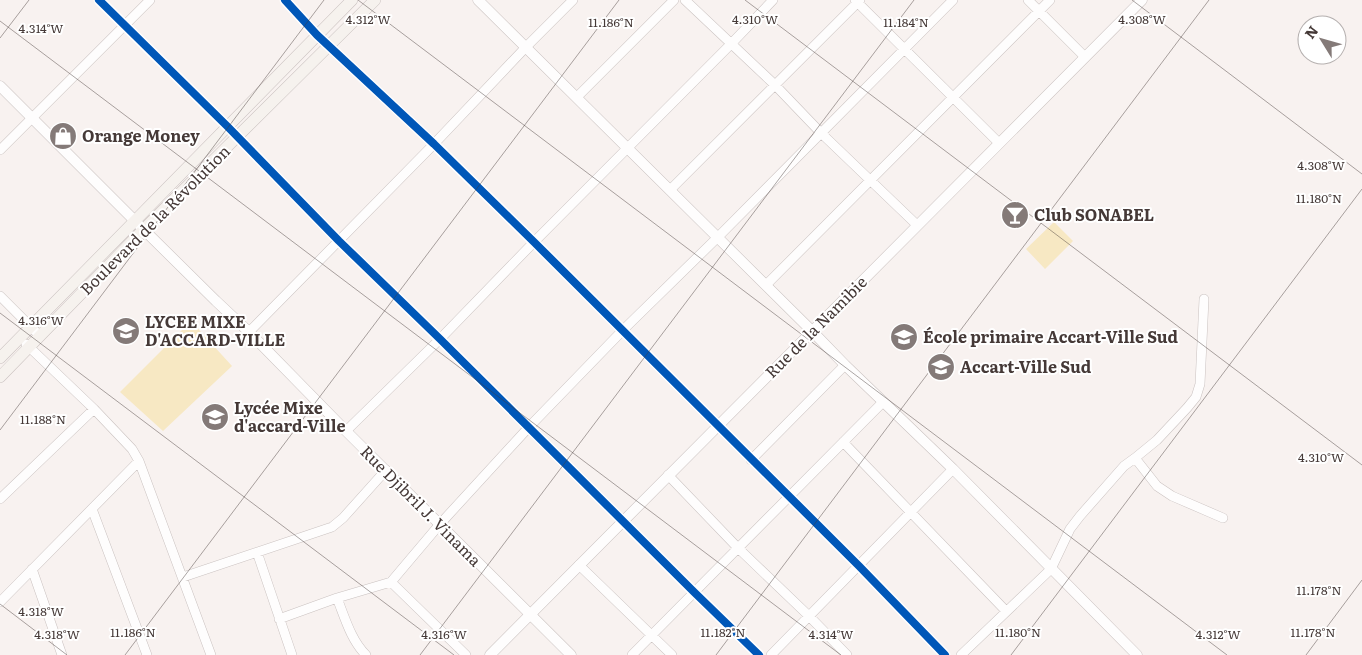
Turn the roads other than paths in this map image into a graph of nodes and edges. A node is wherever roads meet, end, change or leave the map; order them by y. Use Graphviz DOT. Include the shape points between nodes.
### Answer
graph roads {
  1 [pos="99,0"];
  2 [pos="150,0"];
  3 [pos="285,0"];
  4 [pos="352,0"];
  5 [pos="375,0"];
  6 [pos="478,0"];
  7 [pos="573,0"];
  8 [pos="674,0"];
  9 [pos="685,0"];
  10 [pos="773,0"];
  11 [pos="953,0"];
  12 [pos="1028,0"];
  13 [pos="1050,0"];
  14 [pos="1142,0"];
  15 [pos="858,1"];
  16 [pos="1039,11"];
  17 [pos="124,26"];
  18 [pos="317,35"];
  19 [pos="731,44"];
  20 [pos="328,46"];
  21 [pos="526,46"];
  22 [pos="904,48"];
  23 [pos="1085,57"];
  24 [pos="774,85"];
  25 [pos="0,86"];
  26 [pos="577,97"];
  27 [pos="953,98"];
  28 [pos="32,118"];
  29 [pos="228,127"];
  30 [pos="822,133"];
  31 [pos="238,137"];
  32 [pos="999,143"];
  33 [pos="434,144"];
  34 [pos="628,148"];
  35 [pos="0,150"];
  36 [pos="870,181"];
  37 [pos="670,190"];
  38 [pos="139,225"];
  39 [pos="917,225"];
  40 [pos="718,237"];
  41 [pos="339,241"];
  42 [pos="534,242"];
  43 [pos="766,285"];
  44 [pos="0,296"];
  45 [pos="1204,299"];
  46 [pos="32,326"];
  47 [pos="623,330"];
  48 [pos="812,331"];
  49 [pos="249,332"];
  50 [pos="40,336"];
  51 [pos="20,338"];
  52 [pos="440,339"];
  53 [pos="30,347"];
  54 [pos="0,358"];
  55 [pos="845,365"];
  56 [pos="0,377"];
  57 [pos="883,402"];
  58 [pos="94,409"];
  59 [pos="718,425"];
  60 [pos="529,428"];
  61 [pos="346,431"];
  62 [pos="843,442"];
  63 [pos="1135,458"];
  64 [pos="751,460"];
  65 [pos="139,461"];
  66 [pos="953,469"];
  67 [pos="386,470"];
  68 [pos="668,475"];
  69 [pos="789,496"];
  70 [pos="0,499"];
  71 [pos="92,509"];
  72 [pos="911,512"];
  73 [pos="1223,518"];
  74 [pos="623,521"];
  75 [pos="440,524"];
  76 [pos="738,548"];
  77 [pos="257,552"];
  78 [pos="578,565"];
  79 [pos="859,566"];
  80 [pos="32,569"];
  81 [pos="1051,569"];
  82 [pos="183,577"];
  83 [pos="391,582"];
  84 [pos="694,592"];
  85 [pos="337,598"];
  86 [pos="0,602"];
  87 [pos="1006,611"];
  88 [pos="530,614"];
  89 [pos="809,616"];
  90 [pos="279,619"];
  91 [pos="652,635"];
  92 [pos="61,652"];
  93 [pos="53,655"];
  94 [pos="147,655"];
  95 [pos="211,655"];
  96 [pos="292,655"];
  97 [pos="366,655"];
  98 [pos="466,655"];
  99 [pos="490,655"];
  100 [pos="571,655"];
  101 [pos="632,655"];
  102 [pos="672,655"];
  103 [pos="759,655"];
  104 [pos="771,655"];
  105 [pos="847,655"];
  106 [pos="945,655"];
  107 [pos="961,655"];
  108 [pos="1137,655"];
  1 -- 17 [label="street"];
  2 -- 17 [label="street"];
  3 -- 18 [label="street"];
  4 -- 18 [label="main road, Boulevard de la Révolution"];
  5 -- 20 [label="main road, Boulevard de la Révolution"];
  6 -- 21 [label="street"];
  7 -- 21 [label="street"];
  8 -- 26 [label="street"];
  9 -- 19 [label="street"];
  10 -- 19 [label="street"];
  11 -- 22 [label="street"];
  12 -- 16 [label="street"];
  13 -- 16 [label="street"];
  14 -- 23 [label="street, Rue de la Namibie"];
  15 -- 22 [label="street"];
  15 -- 24 [label="street"];
  16 -- 23 [label="street"];
  16 -- 27 [label="street"];
  17 -- 28 [label="street"];
  17 -- 29 [label="street"];
  18 -- 20 [label="street"];
  18 -- 29 [label="main road, Boulevard de la Révolution"];
  19 -- 24 [label="street"];
  19 -- 34 [label="street"];
  20 -- 31 [label="main road, Boulevard de la Révolution"];
  20 -- 33 [label="street"];
  21 -- 26 [label="street"];
  21 -- 33 [label="street"];
  22 -- 27 [label="street"];
  22 -- 30 [label="street"];
  23 -- 32 [label="street, Rue de la Namibie"];
  24 -- 30 [label="street"];
  24 -- 37 [label="street"];
  25 -- 28 [label="street, Rue Djibril J. Vinama"];
  26 -- 34 [label="street"];
  27 -- 32 [label="street"];
  27 -- 36 [label="street"];
  28 -- 35 [label="street"];
  28 -- 38 [label="street, Rue Djibril J. Vinama"];
  29 -- 31 [label="street"];
  29 -- 38 [label="main road, Boulevard de la Révolution"];
  30 -- 36 [label="street"];
  30 -- 40 [label="street"];
  31 -- 38 [label="main road, Boulevard de la Révolution"];
  31 -- 41 [label="street"];
  32 -- 39 [label="street, Rue de la Namibie"];
  33 -- 41 [label="street"];
  33 -- 42 [label="street"];
  34 -- 37 [label="street"];
  34 -- 42 [label="street"];
  36 -- 39 [label="street"];
  36 -- 43 [label="street"];
  37 -- 40 [label="street"];
  38 -- 46 [label="main road, Boulevard de la Révolution"];
  38 -- 49 [label="street, Rue Djibril J. Vinama"];
  38 -- 50 [label="main road, Boulevard de la Révolution"];
  39 -- 48 [label="street, Rue de la Namibie"];
  40 -- 43 [label="street"];
  40 -- 47 [label="street"];
  41 -- 49 [label="street"];
  41 -- 52 [label="street"];
  42 -- 47 [label="street"];
  42 -- 52 [label="street"];
  43 -- 48 [label="street"];
  44 -- 46 [label="street"];
  45 -- 63 [label="street" via="1200,384 1196,397 1157,440"];
  46 -- 50 [label="street"];
  46 -- 51 [label="main road, Boulevard de la Révolution"];
  47 -- 59 [label="street"];
  47 -- 60 [label="street"];
  48 -- 55 [label="street"];
  48 -- 59 [label="street, Rue de la Namibie"];
  49 -- 61 [label="street, Rue Djibril J. Vinama"];
  50 -- 53 [label="main road, Boulevard de la Révolution"];
  51 -- 53 [label="street"];
  51 -- 54 [label="main road, Boulevard de la Révolution"];
  52 -- 60 [label="street"];
  52 -- 61 [label="street"];
  53 -- 56 [label="main road, Boulevard de la Révolution"];
  53 -- 58 [label="street"];
  55 -- 57 [label="street"];
  55 -- 64 [label="street"];
  57 -- 62 [label="street"];
  57 -- 66 [label="street"];
  58 -- 65 [label="street" via="132,449"];
  58 -- 70 [label="street"];
  59 -- 64 [label="street"];
  59 -- 68 [label="street, Rue de la Namibie"];
  60 -- 74 [label="street"];
  60 -- 75 [label="street"];
  61 -- 67 [label="street, Rue Djibril J. Vinama"];
  62 -- 69 [label="street"];
  62 -- 72 [label="street"];
  63 -- 73 [label="street" via="1157,486"];
  63 -- 81 [label="street" via="1120,469 1070,529"];
  64 -- 69 [label="street"];
  65 -- 71 [label="street"];
  65 -- 82 [label="street"];
  66 -- 72 [label="street"];
  66 -- 81 [label="street"];
  67 -- 75 [label="street, Rue Djibril J. Vinama"];
  67 -- 77 [label="street" via="332,527"];
  68 -- 74 [label="street, Rue de la Namibie"];
  68 -- 76 [label="street"];
  69 -- 76 [label="street"];
  69 -- 79 [label="street"];
  71 -- 80 [label="street"];
  71 -- 94 [label="street"];
  72 -- 79 [label="street"];
  72 -- 87 [label="street"];
  74 -- 78 [label="street, Rue de la Namibie"];
  74 -- 84 [label="street"];
  75 -- 83 [label="street"];
  75 -- 88 [label="street, Rue Djibril J. Vinama"];
  76 -- 84 [label="street"];
  76 -- 89 [label="street"];
  77 -- 82 [label="street"];
  77 -- 90 [label="street"];
  78 -- 88 [label="street, Rue de la Namibie"];
  78 -- 91 [label="street"];
  79 -- 89 [label="street"];
  79 -- 106 [label="street"];
  80 -- 86 [label="street"];
  80 -- 92 [label="street"];
  81 -- 87 [label="street"];
  81 -- 108 [label="street"];
  82 -- 95 [label="street"];
  83 -- 85 [label="street"];
  83 -- 98 [label="street"];
  84 -- 91 [label="street"];
  84 -- 103 [label="street"];
  85 -- 90 [label="street"];
  85 -- 97 [label="street" via="353,639"];
  87 -- 107 [label="street"];
  88 -- 99 [label="street, Rue de la Namibie"];
  88 -- 100 [label="street, Rue Djibril J. Vinama"];
  89 -- 104 [label="street"];
  89 -- 105 [label="street"];
  90 -- 96 [label="street"];
  91 -- 101 [label="street"];
  91 -- 102 [label="street"];
  92 -- 93 [label="street"];
}
